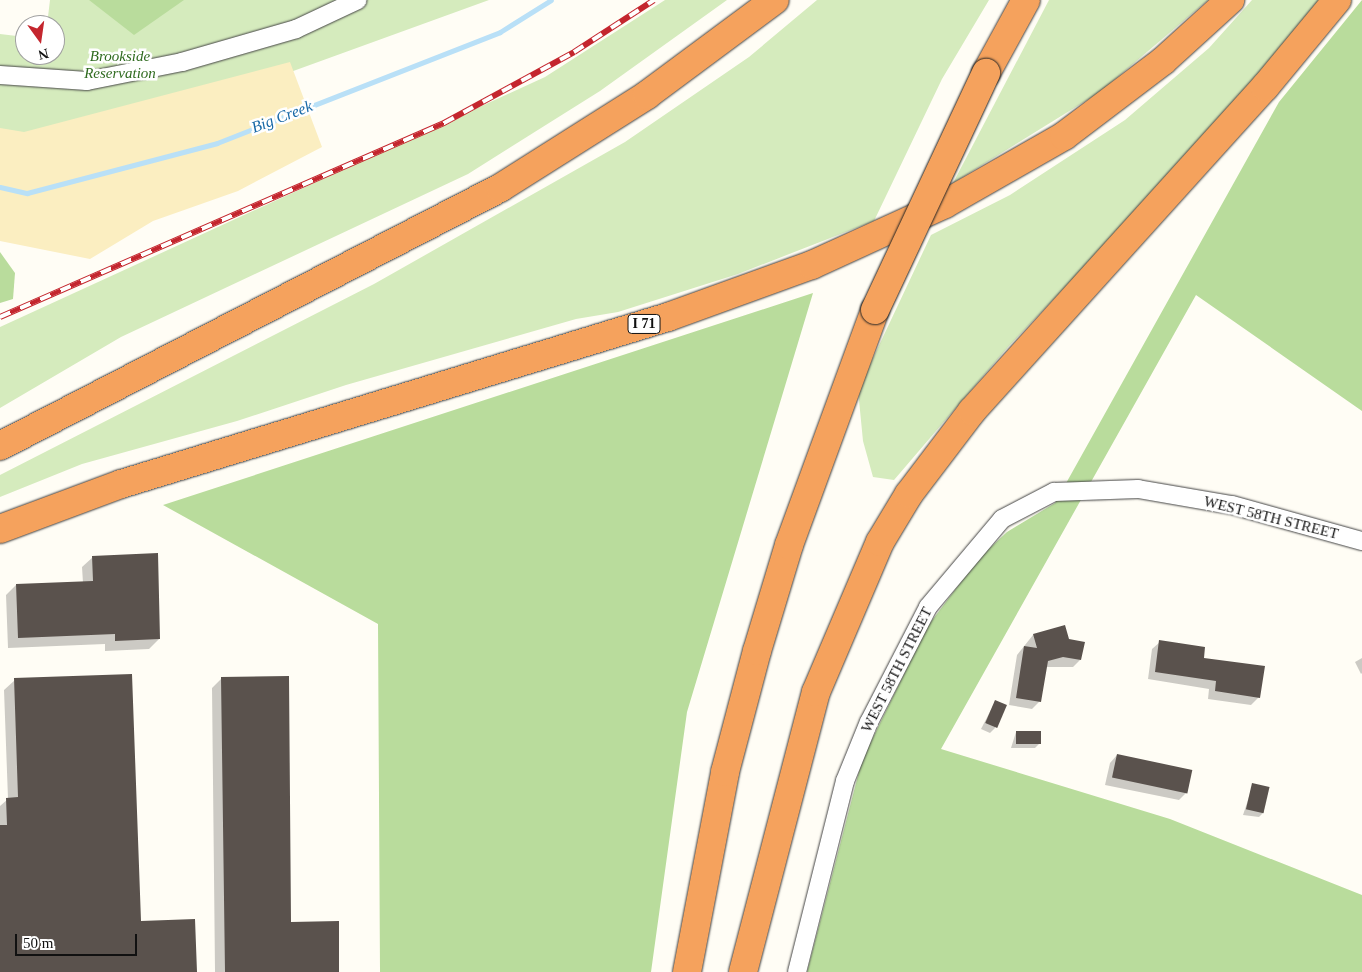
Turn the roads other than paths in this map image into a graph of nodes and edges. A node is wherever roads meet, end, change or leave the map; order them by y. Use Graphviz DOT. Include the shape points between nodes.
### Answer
graph roads {
  1 [pos="358,0"];
  2 [pos="775,0"];
  3 [pos="1026,0"];
  4 [pos="1230,0"];
  5 [pos="1337,0"];
  6 [pos="0,75"];
  7 [pos="0,446"];
  8 [pos="0,529"];
  9 [pos="1362,541"];
  10 [pos="687,972"];
  11 [pos="743,972"];
  12 [pos="797,972"];
  1 -- 6 [label="street" via="296,29 182,62 87,81"];
  2 -- 7 [label="highway" via="648,95 500,188"];
  3 -- 10 [label="highway, bridge" via="986,73 874,310 795,526 757,651 726,772"];
  4 -- 8 [label="highway, I 71" via="1163,61 1064,136 944,204 812,266 668,316 120,484"];
  5 -- 11 [label="highway" via="1265,87 972,411 885,534 852,599 816,692"];
  9 -- 12 [label="street, WEST 58TH STREET" via="1232,505 1138,489 1054,492 1002,518 928,607 869,722 845,781"];
}
